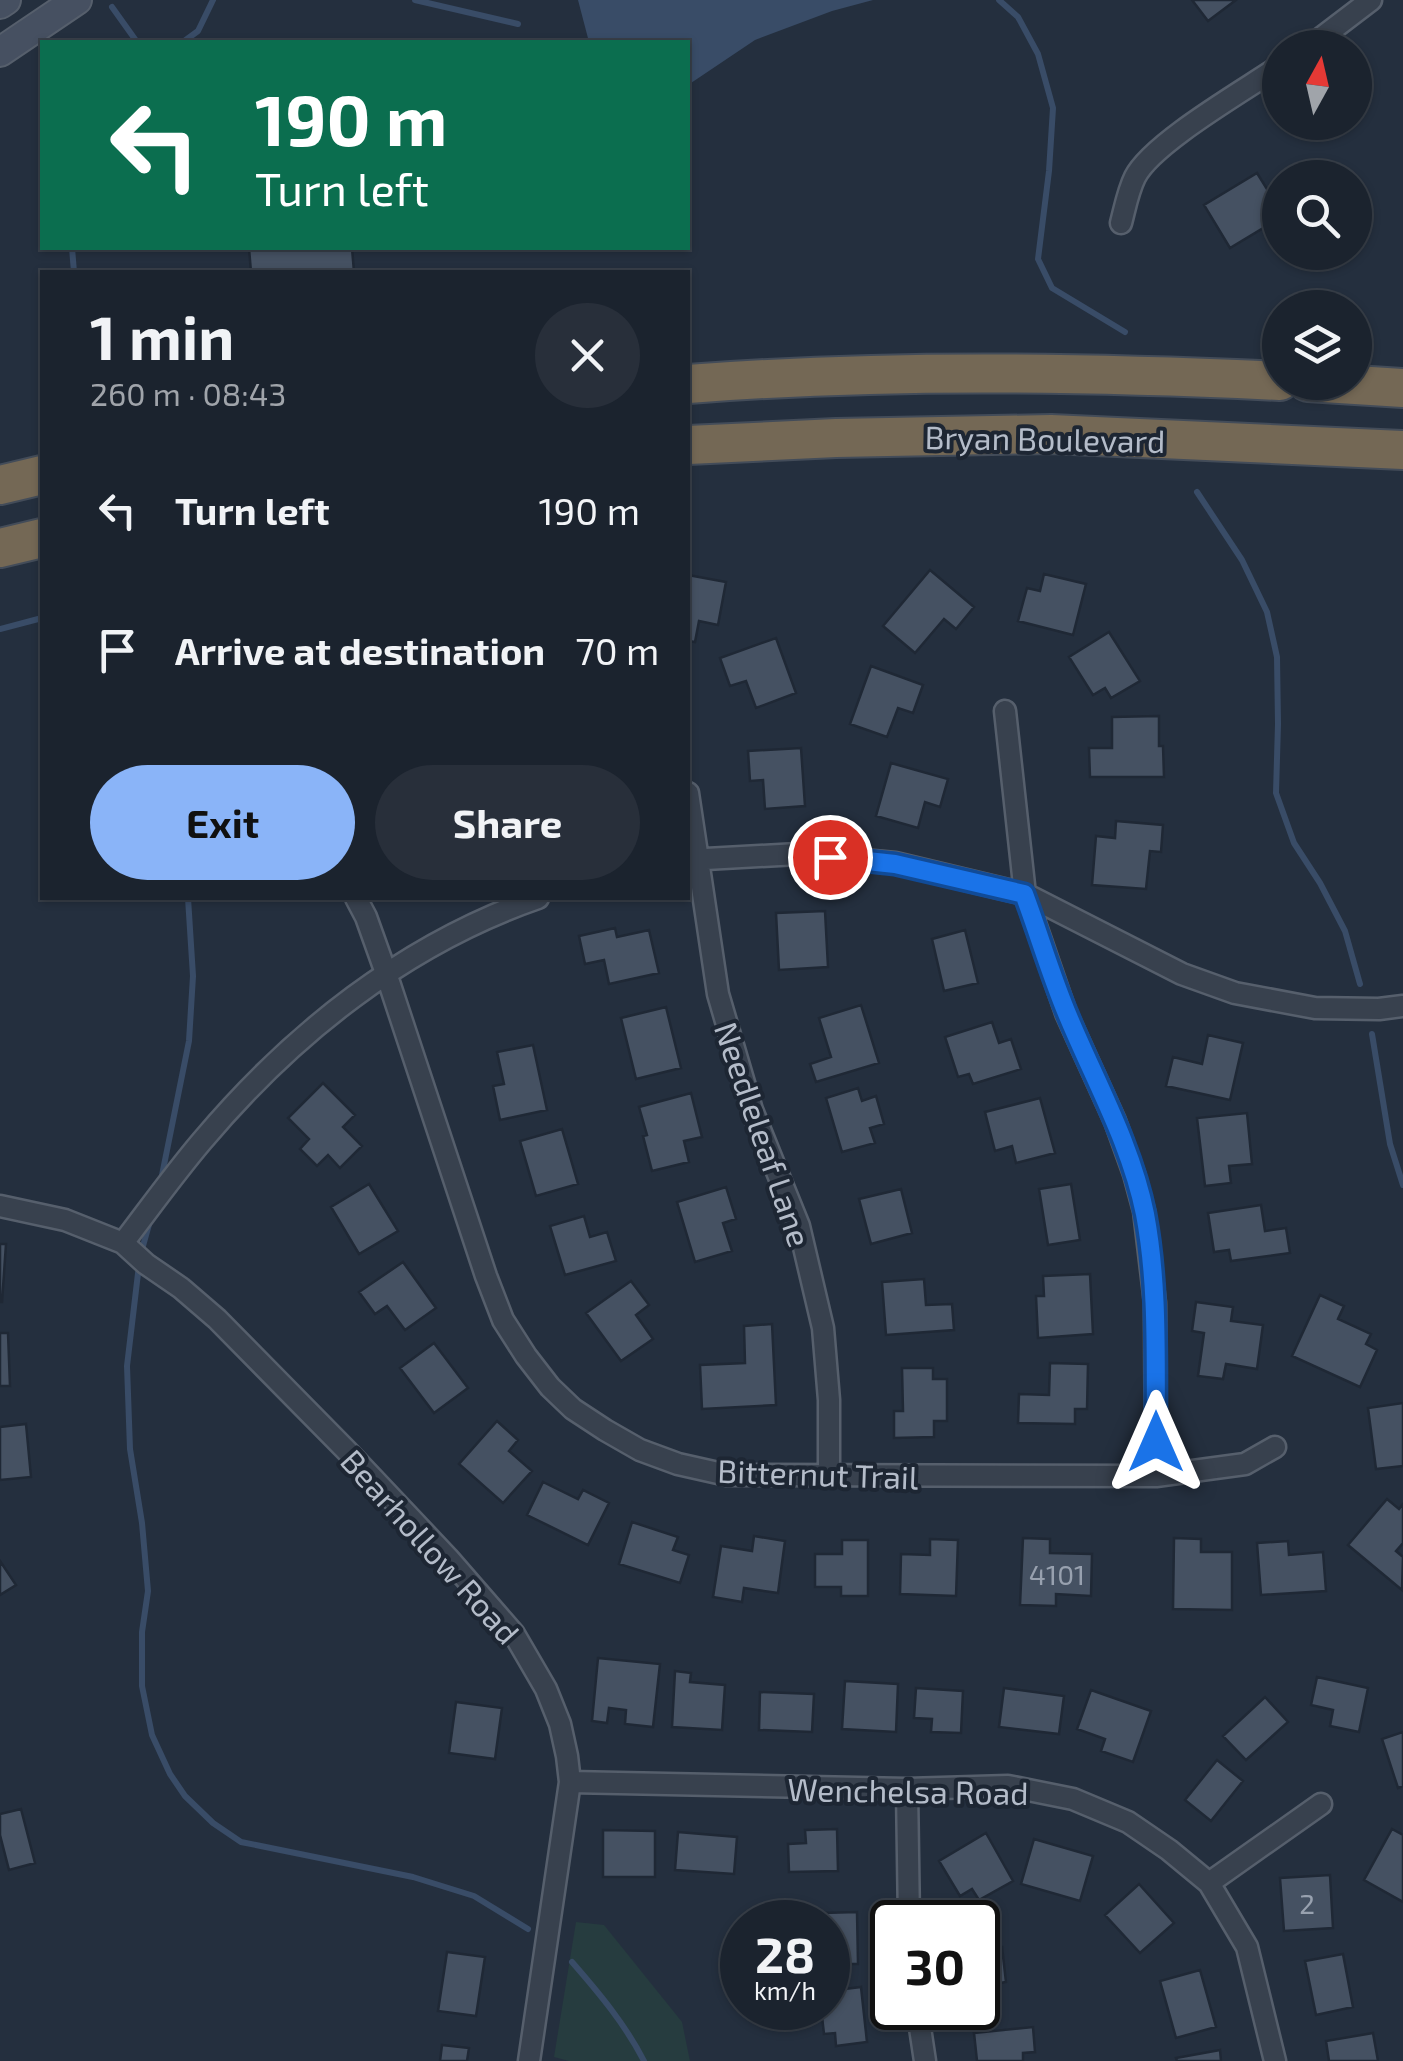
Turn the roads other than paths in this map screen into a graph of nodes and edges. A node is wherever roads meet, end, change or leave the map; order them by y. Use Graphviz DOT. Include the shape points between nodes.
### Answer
graph roads {
  1 [pos="77,0"];
  2 [pos="1370,0"];
  3 [pos="1331,30"];
  4 [pos="0,52"];
  5 [pos="1262,78"];
  6 [pos="1121,223"];
  7 [pos="1262,380"];
  8 [pos="690,384"];
  9 [pos="1372,386"];
  10 [pos="1403,388"];
  11 [pos="690,445"];
  12 [pos="1403,450"];
  13 [pos="40,475"];
  14 [pos="0,485"];
  15 [pos="40,538"];
  16 [pos="0,548"];
  17 [pos="1005,711"];
  18 [pos="690,820"];
  19 [pos="693,860"];
  20 [pos="1024,894"];
  21 [pos="357,900"];
  22 [pos="533,900"];
  23 [pos="386,974"];
  24 [pos="1403,1006"];
  25 [pos="0,1206"];
  26 [pos="123,1243"];
  27 [pos="1275,1448"];
  28 [pos="829,1476"];
  29 [pos="1156,1476"];
  30 [pos="570,1782"];
  31 [pos="907,1789"];
  32 [pos="1321,1804"];
  33 [pos="1209,1883"];
  34 [pos="910,1900"];
  35 [pos="920,2030"];
  36 [pos="529,2061"];
  37 [pos="925,2061"];
  38 [pos="1275,2061"];
  1 -- 4 [label="main road"];
  2 -- 3 [label="street"];
  5 -- 6 [label="street" via="1150,158 1136,176"];
  7 -- 8 [label="highway, Bryan Boulevard" via="1018,372"];
  9 -- 10 [label="highway"];
  11 -- 12 [label="highway, Bryan Boulevard" via="1051,434"];
  13 -- 14 [label="highway"];
  15 -- 16 [label="highway"];
  17 -- 20 [label="street"];
  18 -- 19 [label="street, Needleleaf Lane"];
  19 -- 20 [label="street" via="798,854 895,864"];
  19 -- 28 [label="street, Needleleaf Lane" via="718,994 752,1110 799,1226 824,1328"];
  20 -- 24 [label="street" via="1182,974 1235,993 1315,1008"];
  20 -- 29 [label="street" via="1144,1211 1155,1303"];
  21 -- 23 [label="street, Bitternut Trail"];
  22 -- 23 [label="street" via="460,930"];
  23 -- 26 [label="street" via="284,1054 202,1140"];
  23 -- 28 [label="street, Bitternut Trail" via="503,1320 550,1387 605,1430 678,1464 726,1475"];
  25 -- 26 [label="street, Bearhollow Road" via="65,1220"];
  26 -- 30 [label="street, Bearhollow Road" via="217,1320 514,1634 560,1724"];
  27 -- 29 [label="street, Bitternut Trail" via="1244,1464"];
  28 -- 29 [label="street, Bitternut Trail"];
  30 -- 31 [label="street, Wenchelsa Road"];
  30 -- 36 [label="street, Bearhollow Road"];
  31 -- 33 [label="street, Wenchelsa Road" via="1008,1786 1073,1799 1128,1822"];
  31 -- 34 [label="street"];
  32 -- 33 [label="street"];
  33 -- 38 [label="street, Wenchelsa Road" via="1247,1947"];
  35 -- 37 [label="street"];
}
